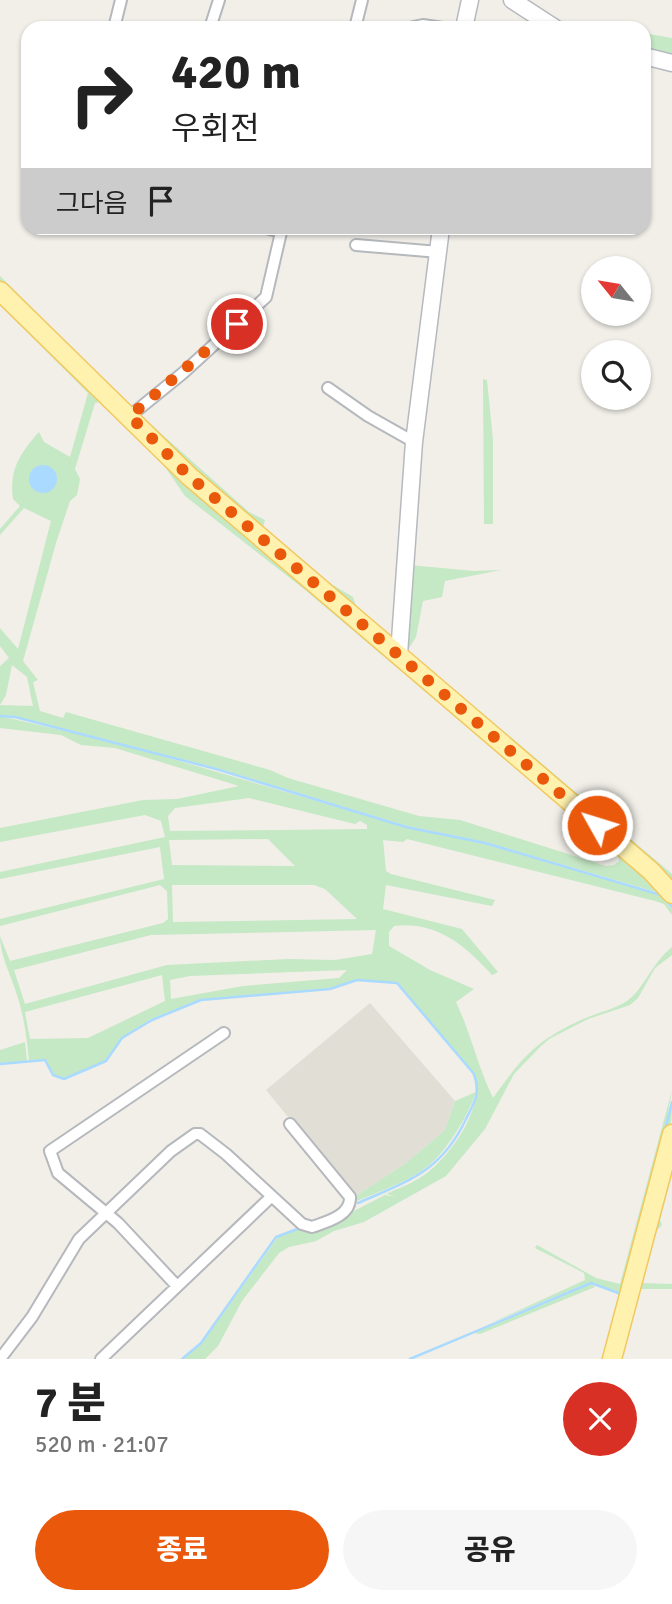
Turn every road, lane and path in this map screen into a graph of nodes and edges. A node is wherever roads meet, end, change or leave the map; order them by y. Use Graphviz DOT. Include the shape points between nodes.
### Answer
graph roads {
  1 [pos="121,0"];
  2 [pos="219,0"];
  3 [pos="362,0"];
  4 [pos="470,0"];
  5 [pos="512,0"];
  6 [pos="116,21"];
  7 [pos="212,21"];
  8 [pos="357,21"];
  9 [pos="466,21"];
  10 [pos="544,21"];
  11 [pos="651,58"];
  12 [pos="672,63"];
  13 [pos="281,235"];
  14 [pos="440,235"];
  15 [pos="356,245"];
  16 [pos="439,252"];
  17 [pos="0,291"];
  18 [pos="328,388"];
  19 [pos="130,416"];
  20 [pos="414,442"];
  21 [pos="399,654"];
  22 [pos="672,894"];
  23 [pos="225,1033"];
  24 [pos="289,1124"];
  25 [pos="672,1134"];
  26 [pos="271,1197"];
  27 [pos="105,1213"];
  28 [pos="176,1285"];
  29 [pos="1,1359"];
  30 [pos="101,1359"];
  31 [pos="612,1359"];
  1 -- 6 [label="street"];
  2 -- 7 [label="street"];
  3 -- 8 [label="street"];
  4 -- 9 [label="street"];
  5 -- 10 [label="street"];
  11 -- 12 [label="street"];
  13 -- 19 [label="street" via="266,297"];
  14 -- 16 [label="street"];
  15 -- 16 [label="street"];
  16 -- 20 [label="street"];
  17 -- 19 [label="main road"];
  18 -- 20 [label="street"];
  19 -- 21 [label="main road" via="199,484"];
  20 -- 21 [label="street"];
  21 -- 22 [label="main road"];
  23 -- 27 [label="street" via="50,1150 58,1173"];
  24 -- 26 [label="street" via="350,1197 350,1204 336,1217 312,1227 291,1216"];
  25 -- 31 [label="main road"];
  26 -- 27 [label="street" via="226,1154 195,1134"];
  26 -- 28 [label="street"];
  27 -- 28 [label="street"];
  27 -- 29 [label="street" via="74,1246"];
  28 -- 30 [label="street"];
}
